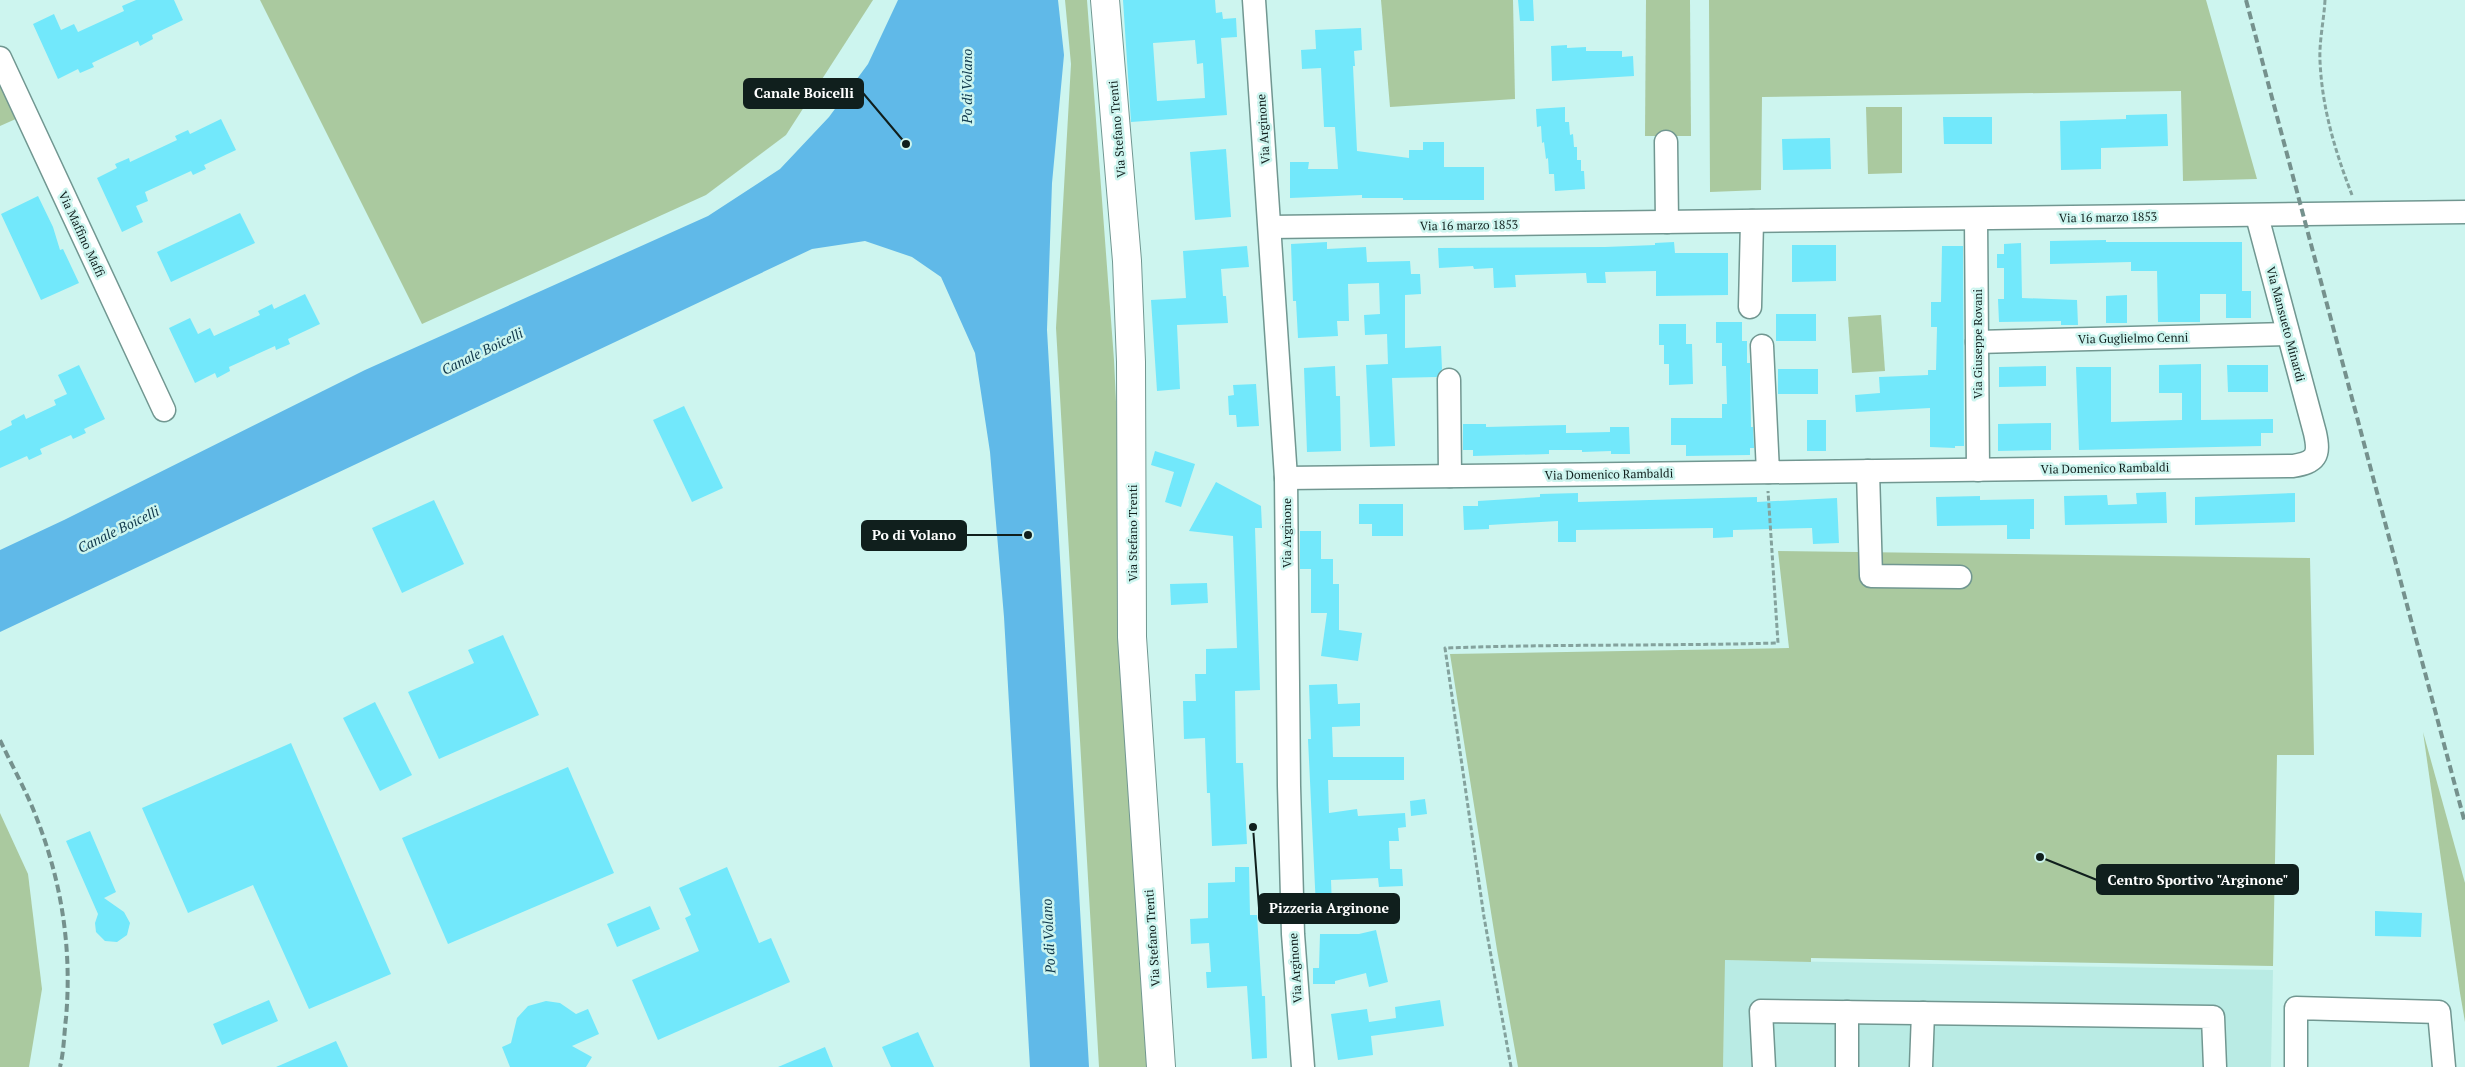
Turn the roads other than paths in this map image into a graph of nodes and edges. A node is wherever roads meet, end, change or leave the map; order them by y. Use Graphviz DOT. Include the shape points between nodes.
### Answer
graph roads {
  1 [pos="1105,0"];
  2 [pos="1254,0"];
  3 [pos="0,58"];
  4 [pos="1666,142"];
  5 [pos="2465,212"];
  6 [pos="2257,216"];
  7 [pos="1976,219"];
  8 [pos="1752,221"];
  9 [pos="1667,222"];
  10 [pos="1270,227"];
  11 [pos="1750,307"];
  12 [pos="2288,334"];
  13 [pos="1977,342"];
  14 [pos="1762,346"];
  15 [pos="1449,380"];
  16 [pos="164,410"];
  17 [pos="2315,433"];
  18 [pos="1978,470"];
  19 [pos="1868,471"];
  20 [pos="1768,472"];
  21 [pos="1450,476"];
  22 [pos="1286,478"];
  23 [pos="1960,577"];
  24 [pos="1848,1012"];
  25 [pos="1923,1013"];
  26 [pos="1161,1067"];
  27 [pos="1303,1067"];
  28 [pos="1764,1067"];
  29 [pos="1848,1067"];
  30 [pos="1921,1067"];
  31 [pos="2215,1067"];
  32 [pos="2296,1067"];
  33 [pos="2444,1067"];
  1 -- 26 [label="main road, Via Stefano Trenti" via="1125,221 1129,302 1132,637"];
  2 -- 10 [label="street, Via Arginone"];
  3 -- 16 [label="street, Via Maffino Maffi"];
  4 -- 9 [label="street"];
  5 -- 6 [label="street, Via 16 marzo 1853"];
  6 -- 7 [label="street, Via 16 marzo 1853"];
  6 -- 12 [label="street, Via Mansueto Minardi"];
  7 -- 8 [label="street, Via 16 marzo 1853"];
  7 -- 13 [label="street, Via Giuseppe Rovani"];
  8 -- 9 [label="street, Via 16 marzo 1853"];
  8 -- 11 [label="street"];
  9 -- 10 [label="street, Via 16 marzo 1853"];
  10 -- 22 [label="street, Via Arginone"];
  12 -- 13 [label="street, Via Guglielmo Cenni"];
  12 -- 17 [label="street, Via Mansueto Minardi"];
  13 -- 18 [label="street, Via Giuseppe Rovani"];
  14 -- 20 [label="street"];
  15 -- 21 [label="street"];
  17 -- 18 [label="street, Via Domenico Rambaldi" via="2316,456 2306,463 2292,466"];
  18 -- 19 [label="street, Via Domenico Rambaldi"];
  19 -- 20 [label="street, Via Domenico Rambaldi"];
  19 -- 23 [label="street" via="1871,576"];
  20 -- 21 [label="street, Via Domenico Rambaldi"];
  21 -- 22 [label="street, Via Domenico Rambaldi"];
  22 -- 27 [label="street, Via Arginone" via="1288,786 1292,914"];
  24 -- 25 [label="street"];
  24 -- 28 [label="street" via="1761,1011"];
  24 -- 29 [label="street"];
  25 -- 30 [label="street"];
  25 -- 31 [label="street" via="2214,1017"];
  32 -- 33 [label="street" via="2296,1008 2439,1012"];
}
